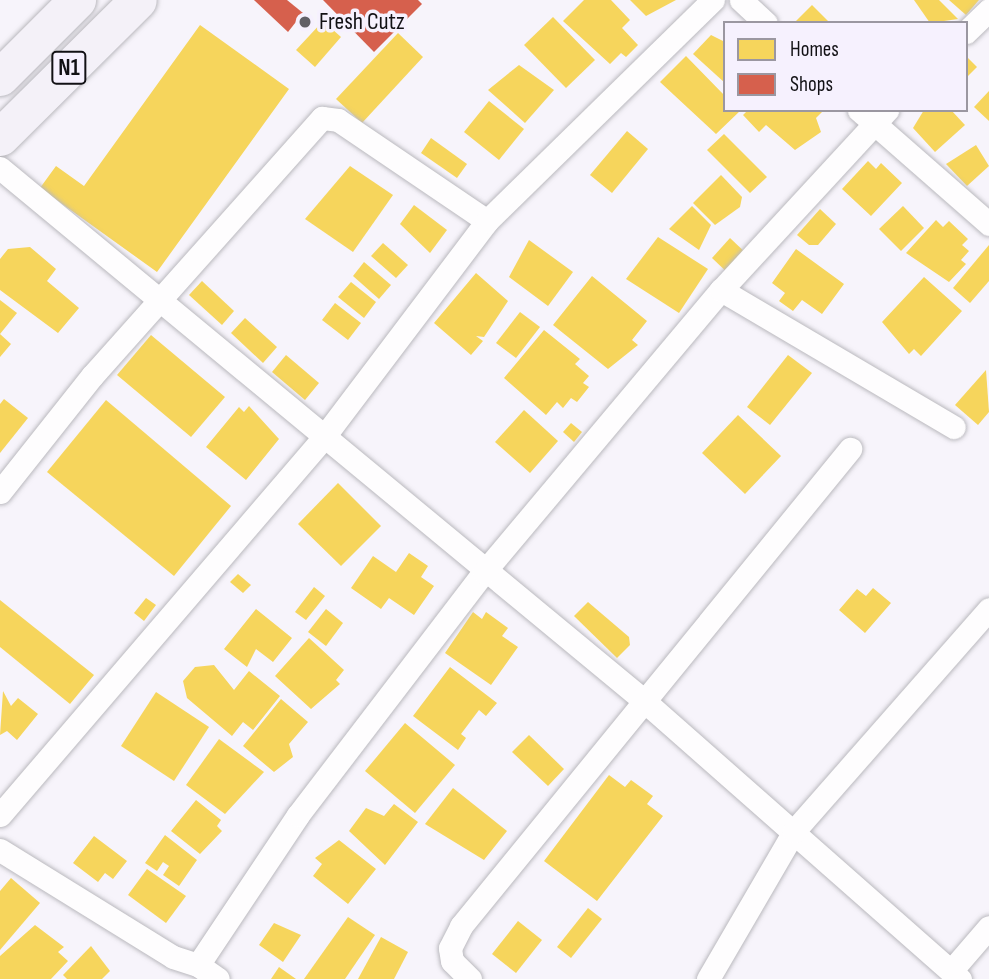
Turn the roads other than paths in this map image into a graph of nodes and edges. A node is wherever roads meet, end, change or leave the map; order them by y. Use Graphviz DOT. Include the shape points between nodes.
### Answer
graph roads {
  1 [pos="77,0"];
  2 [pos="138,0"];
  3 [pos="713,0"];
  4 [pos="741,0"];
  5 [pos="989,10"];
  6 [pos="764,21"];
  7 [pos="968,30"];
  8 [pos="1,75"];
  9 [pos="873,115"];
  10 [pos="0,137"];
  11 [pos="0,168"];
  12 [pos="487,221"];
  13 [pos="989,223"];
  14 [pos="721,290"];
  15 [pos="159,302"];
  16 [pos="954,427"];
  17 [pos="323,438"];
  18 [pos="850,449"];
  19 [pos="0,492"];
  20 [pos="484,572"];
  21 [pos="989,610"];
  22 [pos="642,699"];
  23 [pos="0,815"];
  24 [pos="794,831"];
  25 [pos="0,850"];
  26 [pos="989,927"];
  27 [pos="198,965"];
  28 [pos="956,975"];
  29 [pos="218,979"];
  30 [pos="470,979"];
  31 [pos="708,979"];
  1 -- 8 [label="highway, N1"];
  2 -- 10 [label="highway, N1"];
  3 -- 12 [label="street"];
  4 -- 6 [label="street"];
  5 -- 7 [label="street"];
  9 -- 13 [label="street"];
  9 -- 14 [label="street"];
  11 -- 15 [label="street"];
  12 -- 15 [label="street" via="338,120 323,118"];
  12 -- 17 [label="street"];
  14 -- 16 [label="street"];
  14 -- 20 [label="street"];
  15 -- 17 [label="street"];
  15 -- 19 [label="street"];
  17 -- 20 [label="street"];
  17 -- 23 [label="street"];
  18 -- 22 [label="street"];
  20 -- 22 [label="street"];
  20 -- 27 [label="street" via="298,815"];
  21 -- 24 [label="street"];
  22 -- 24 [label="street"];
  22 -- 30 [label="street" via="461,926 450,948 452,961"];
  24 -- 28 [label="street"];
  24 -- 31 [label="street"];
  25 -- 27 [label="street" via="173,957"];
  26 -- 28 [label="street"];
  27 -- 29 [label="street"];
}
